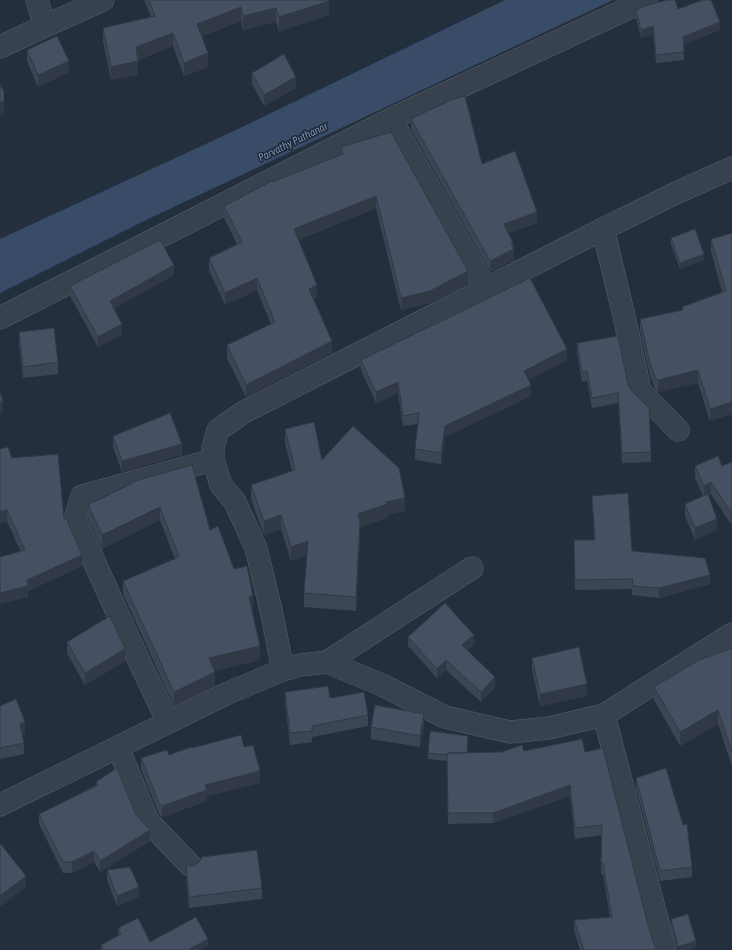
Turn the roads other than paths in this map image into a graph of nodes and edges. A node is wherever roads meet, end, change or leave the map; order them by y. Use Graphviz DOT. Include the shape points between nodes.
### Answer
graph roads {
  1 [pos="37,0"];
  2 [pos="103,0"];
  3 [pos="646,0"];
  4 [pos="45,26"];
  5 [pos="0,47"];
  6 [pos="391,119"];
  7 [pos="732,168"];
  8 [pos="603,229"];
  9 [pos="486,290"];
  10 [pos="0,318"];
  11 [pos="678,430"];
  12 [pos="213,460"];
  13 [pos="472,568"];
  14 [pos="732,634"];
  15 [pos="327,662"];
  16 [pos="284,670"];
  17 [pos="604,716"];
  18 [pos="168,722"];
  19 [pos="118,747"];
  20 [pos="0,805"];
  21 [pos="190,865"];
  22 [pos="665,950"];
  1 -- 4 [label="street"];
  2 -- 4 [label="street"];
  3 -- 6 [label="street"];
  4 -- 5 [label="street"];
  6 -- 9 [label="street"];
  6 -- 10 [label="street"];
  7 -- 8 [label="street"];
  8 -- 9 [label="street"];
  8 -- 11 [label="street" via="640,391"];
  9 -- 12 [label="street" via="244,412 218,430 213,447"];
  12 -- 16 [label="street" via="221,485 235,502 256,548"];
  12 -- 18 [label="street" via="82,496 75,519"];
  13 -- 15 [label="street"];
  14 -- 17 [label="street"];
  15 -- 16 [label="street"];
  15 -- 17 [label="street" via="382,685 445,717 510,732 549,728"];
  16 -- 18 [label="street"];
  17 -- 22 [label="street"];
  18 -- 19 [label="street"];
  19 -- 20 [label="street"];
  19 -- 21 [label="street" via="148,821"];
}
